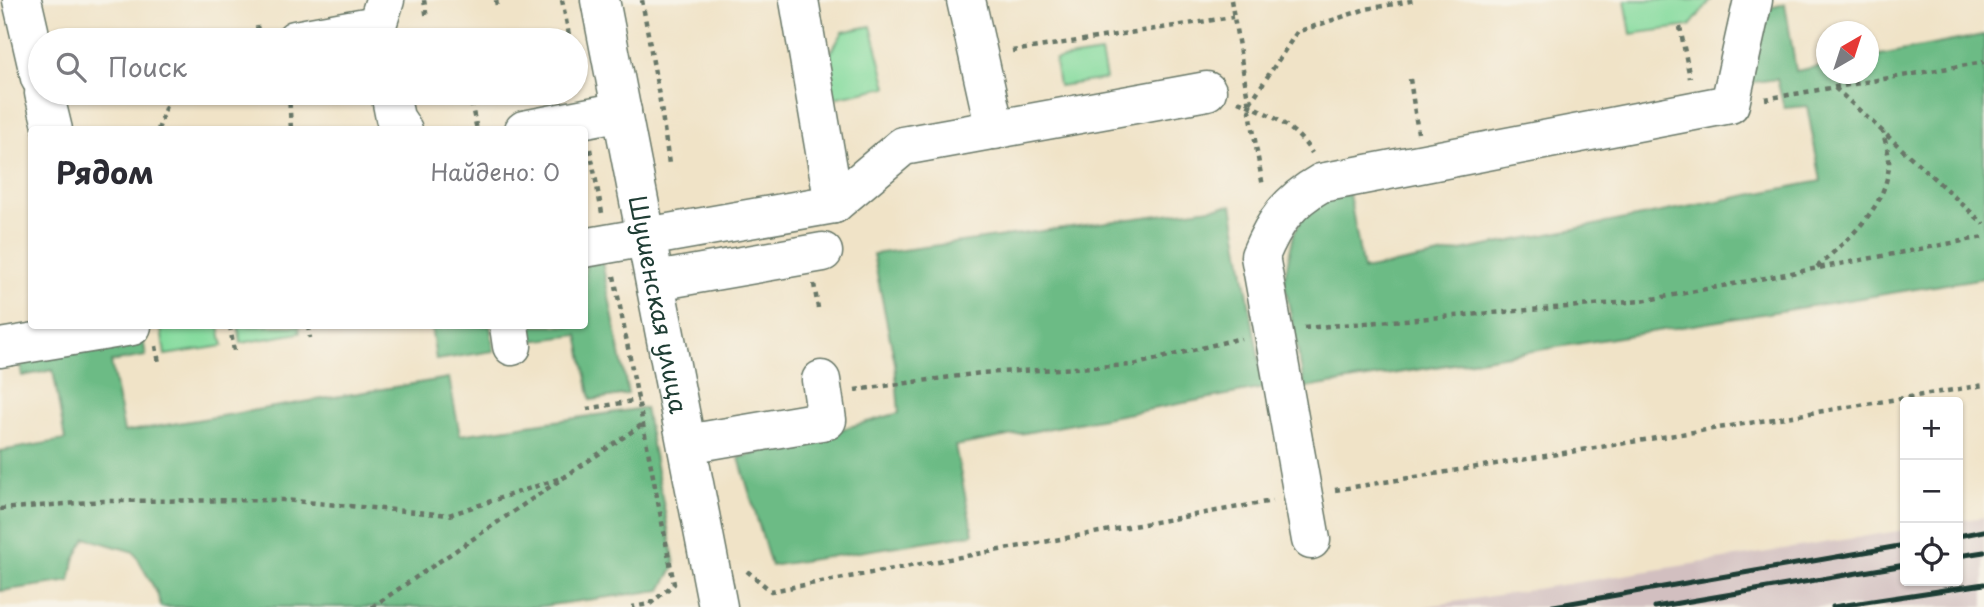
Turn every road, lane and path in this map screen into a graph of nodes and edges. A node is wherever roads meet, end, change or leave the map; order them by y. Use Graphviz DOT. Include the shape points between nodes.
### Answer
graph roads {
  1 [pos="22,0"];
  2 [pos="424,0"];
  3 [pos="562,0"];
  4 [pos="600,0"];
  5 [pos="799,0"];
  6 [pos="966,0"];
  7 [pos="1231,0"];
  8 [pos="1416,0"];
  9 [pos="1753,0"];
  10 [pos="1233,17"];
  11 [pos="427,19"];
  12 [pos="380,22"];
  13 [pos="1680,27"];
  14 [pos="28,28"];
  15 [pos="352,28"];
  16 [pos="568,28"];
  17 [pos="980,56"];
  18 [pos="1984,62"];
  19 [pos="1410,79"];
  20 [pos="1835,87"];
  21 [pos="1207,91"];
  22 [pos="47,105"];
  23 [pos="166,105"];
  24 [pos="290,105"];
  25 [pos="392,105"];
  26 [pos="472,105"];
  27 [pos="1249,105"];
  28 [pos="1713,108"];
  29 [pos="622,111"];
  30 [pos="52,126"];
  31 [pos="159,126"];
  32 [pos="291,126"];
  33 [pos="400,126"];
  34 [pos="476,126"];
  35 [pos="545,126"];
  36 [pos="995,130"];
  37 [pos="1883,132"];
  38 [pos="588,138"];
  39 [pos="1420,141"];
  40 [pos="1317,161"];
  41 [pos="834,204"];
  42 [pos="1984,224"];
  43 [pos="1271,230"];
  44 [pos="1984,237"];
  45 [pos="648,238"];
  46 [pos="596,246"];
  47 [pos="823,252"];
  48 [pos="1816,268"];
  49 [pos="656,281"];
  50 [pos="100,329"];
  51 [pos="230,329"];
  52 [pos="308,329"];
  53 [pos="1273,330"];
  54 [pos="310,338"];
  55 [pos="0,348"];
  56 [pos="234,351"];
  57 [pos="1984,385"];
  58 [pos="822,387"];
  59 [pos="638,400"];
  60 [pos="587,409"];
  61 [pos="643,424"];
  62 [pos="687,444"];
  63 [pos="567,476"];
  64 [pos="1302,496"];
  65 [pos="0,509"];
  66 [pos="1311,540"];
  67 [pos="747,572"];
  68 [pos="372,607"];
  69 [pos="632,607"];
  70 [pos="719,607"];
  1 -- 14 [label="street"];
  2 -- 11 [label="path"];
  3 -- 16 [label="path"];
  4 -- 29 [label="street, Шушенская улица"];
  5 -- 41 [label="street"];
  6 -- 17 [label="street"];
  7 -- 10 [label="path"];
  8 -- 27 [label="path" via="1366,9 1297,32"];
  9 -- 28 [label="street"];
  10 -- 17 [label="path"];
  10 -- 27 [label="path"];
  12 -- 15 [label="street"];
  13 -- 28 [label="path"];
  17 -- 36 [label="street"];
  18 -- 20 [label="path"];
  19 -- 39 [label="path"];
  20 -- 28 [label="path"];
  20 -- 37 [label="path"];
  21 -- 27 [label="path"];
  21 -- 36 [label="street"];
  22 -- 30 [label="street"];
  23 -- 31 [label="path"];
  24 -- 32 [label="path"];
  25 -- 33 [label="street"];
  26 -- 34 [label="path"];
  27 -- 40 [label="path" via="1280,119"];
  27 -- 43 [label="path"];
  28 -- 43 [label="street" via="1321,183 1304,193"];
  29 -- 35 [label="street"];
  29 -- 45 [label="street, Шушенская улица"];
  36 -- 41 [label="street" via="902,146"];
  37 -- 42 [label="path"];
  37 -- 48 [label="path" via="1890,163 1883,193 1857,232"];
  38 -- 46 [label="path"];
  41 -- 45 [label="street"];
  43 -- 53 [label="street" via="1260,256"];
  44 -- 48 [label="path"];
  45 -- 46 [label="street"];
  45 -- 49 [label="street, Шушенская улица"];
  46 -- 59 [label="path"];
  47 -- 49 [label="street"];
  48 -- 53 [label="path" via="1642,301"];
  49 -- 62 [label="street, Шушенская улица"];
  50 -- 55 [label="street"];
  51 -- 56 [label="path"];
  52 -- 54 [label="path"];
  53 -- 58 [label="path" via="1133,365"];
  53 -- 64 [label="street"];
  57 -- 64 [label="path"];
  58 -- 62 [label="street" via="827,420"];
  59 -- 60 [label="path"];
  59 -- 61 [label="path"];
  61 -- 63 [label="path"];
  61 -- 69 [label="path" via="674,584 650,604"];
  62 -- 70 [label="street, Шушенская улица"];
  63 -- 65 [label="path" via="449,515 283,500 104,501"];
  63 -- 68 [label="path"];
  64 -- 66 [label="street"];
  64 -- 67 [label="path" via="771,591"];
}
